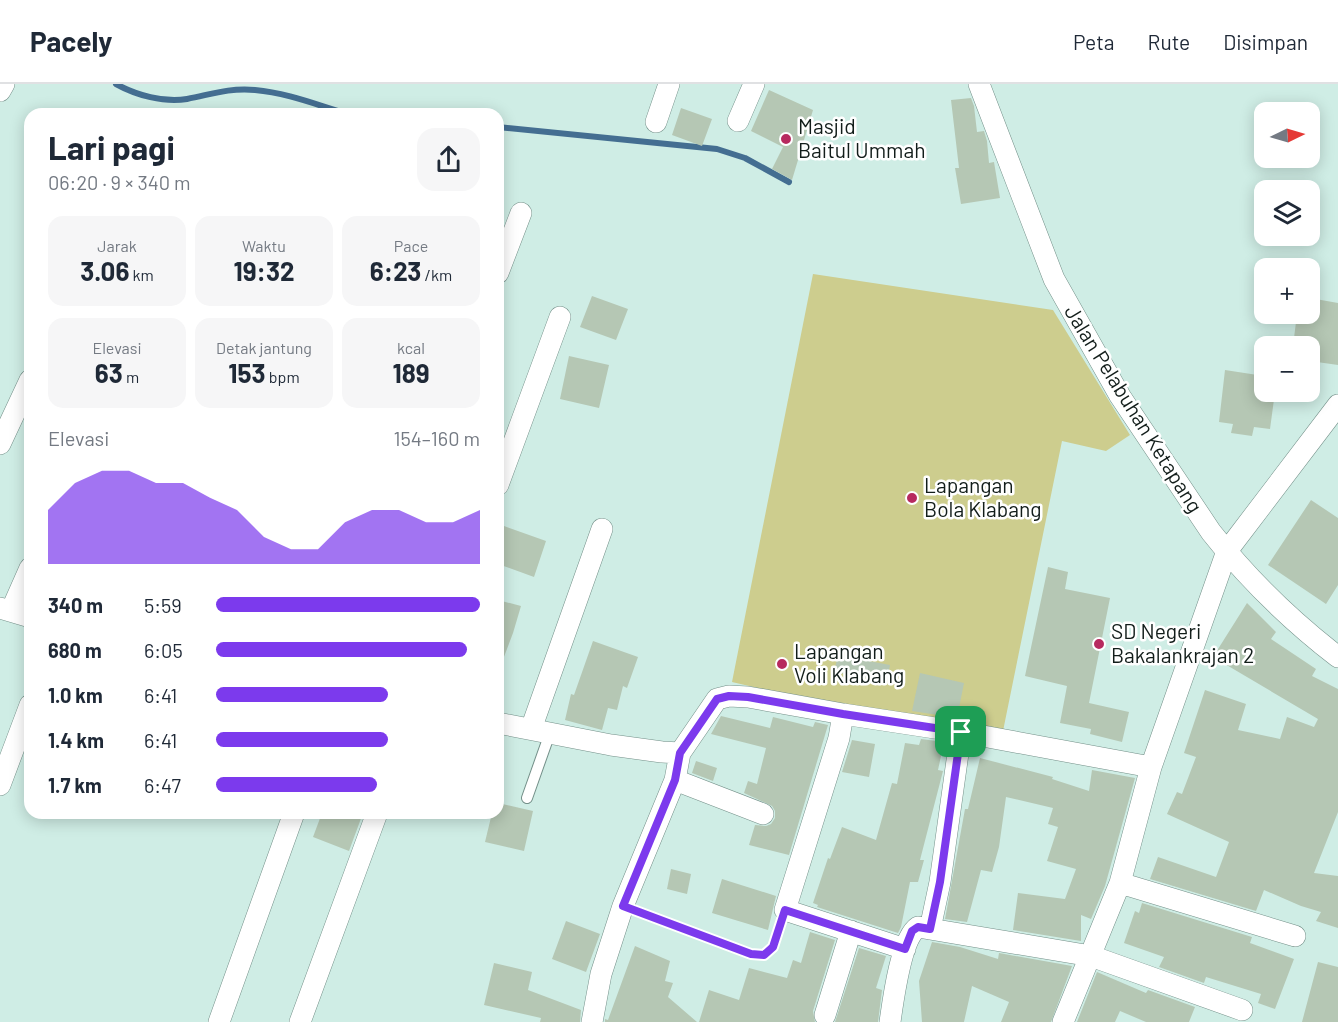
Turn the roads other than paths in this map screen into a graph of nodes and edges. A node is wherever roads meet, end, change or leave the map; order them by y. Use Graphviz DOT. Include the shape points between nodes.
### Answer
graph roads {
  1 [pos="4,84"];
  2 [pos="669,84"];
  3 [pos="754,84"];
  4 [pos="980,84"];
  5 [pos="0,91"];
  6 [pos="738,121"];
  7 [pos="656,122"];
  8 [pos="521,213"];
  9 [pos="504,257"];
  10 [pos="560,317"];
  11 [pos="24,393"];
  12 [pos="1338,405"];
  13 [pos="0,444"];
  14 [pos="504,469"];
  15 [pos="602,529"];
  16 [pos="1227,552"];
  17 [pos="24,584"];
  18 [pos="14,612"];
  19 [pos="1338,657"];
  20 [pos="843,714"];
  21 [pos="24,721"];
  22 [pos="504,724"];
  23 [pos="541,731"];
  24 [pos="961,732"];
  25 [pos="680,753"];
  26 [pos="1151,767"];
  27 [pos="675,780"];
  28 [pos="0,785"];
  29 [pos="527,798"];
  30 [pos="763,814"];
  31 [pos="292,819"];
  32 [pos="375,819"];
  33 [pos="1120,883"];
  34 [pos="930,929"];
  35 [pos="851,931"];
  36 [pos="1295,936"];
  37 [pos="905,949"];
  38 [pos="1091,956"];
  39 [pos="1242,1010"];
  40 [pos="825,1016"];
  41 [pos="219,1022"];
  42 [pos="300,1022"];
  43 [pos="592,1022"];
  44 [pos="890,1022"];
  45 [pos="1064,1022"];
  1 -- 5 [label="street"];
  2 -- 7 [label="street"];
  3 -- 6 [label="street"];
  4 -- 16 [label="street, Jalan Pelabuhan Ketapang" via="1054,279 1120,396"];
  8 -- 9 [label="street"];
  10 -- 14 [label="street"];
  11 -- 13 [label="street"];
  12 -- 16 [label="street"];
  15 -- 23 [label="street"];
  16 -- 19 [label="street, Jalan Pelabuhan Ketapang" via="1272,602"];
  16 -- 26 [label="street"];
  17 -- 18 [label="street"];
  20 -- 24 [label="street"];
  20 -- 25 [label="street" via="729,696 717,699"];
  20 -- 35 [label="street" via="785,910"];
  21 -- 28 [label="street"];
  22 -- 23 [label="street"];
  23 -- 25 [label="street"];
  23 -- 29 [label="lane"];
  24 -- 26 [label="street"];
  24 -- 34 [label="street"];
  25 -- 27 [label="street"];
  26 -- 33 [label="street"];
  27 -- 30 [label="street"];
  27 -- 43 [label="street" via="623,906 601,974"];
  31 -- 41 [label="street"];
  32 -- 42 [label="street"];
  33 -- 36 [label="street"];
  33 -- 38 [label="street"];
  34 -- 37 [label="street" via="918,927 912,931"];
  34 -- 38 [label="street"];
  35 -- 37 [label="street"];
  35 -- 40 [label="street"];
  37 -- 44 [label="street"];
  38 -- 39 [label="street"];
  38 -- 45 [label="street"];
}
